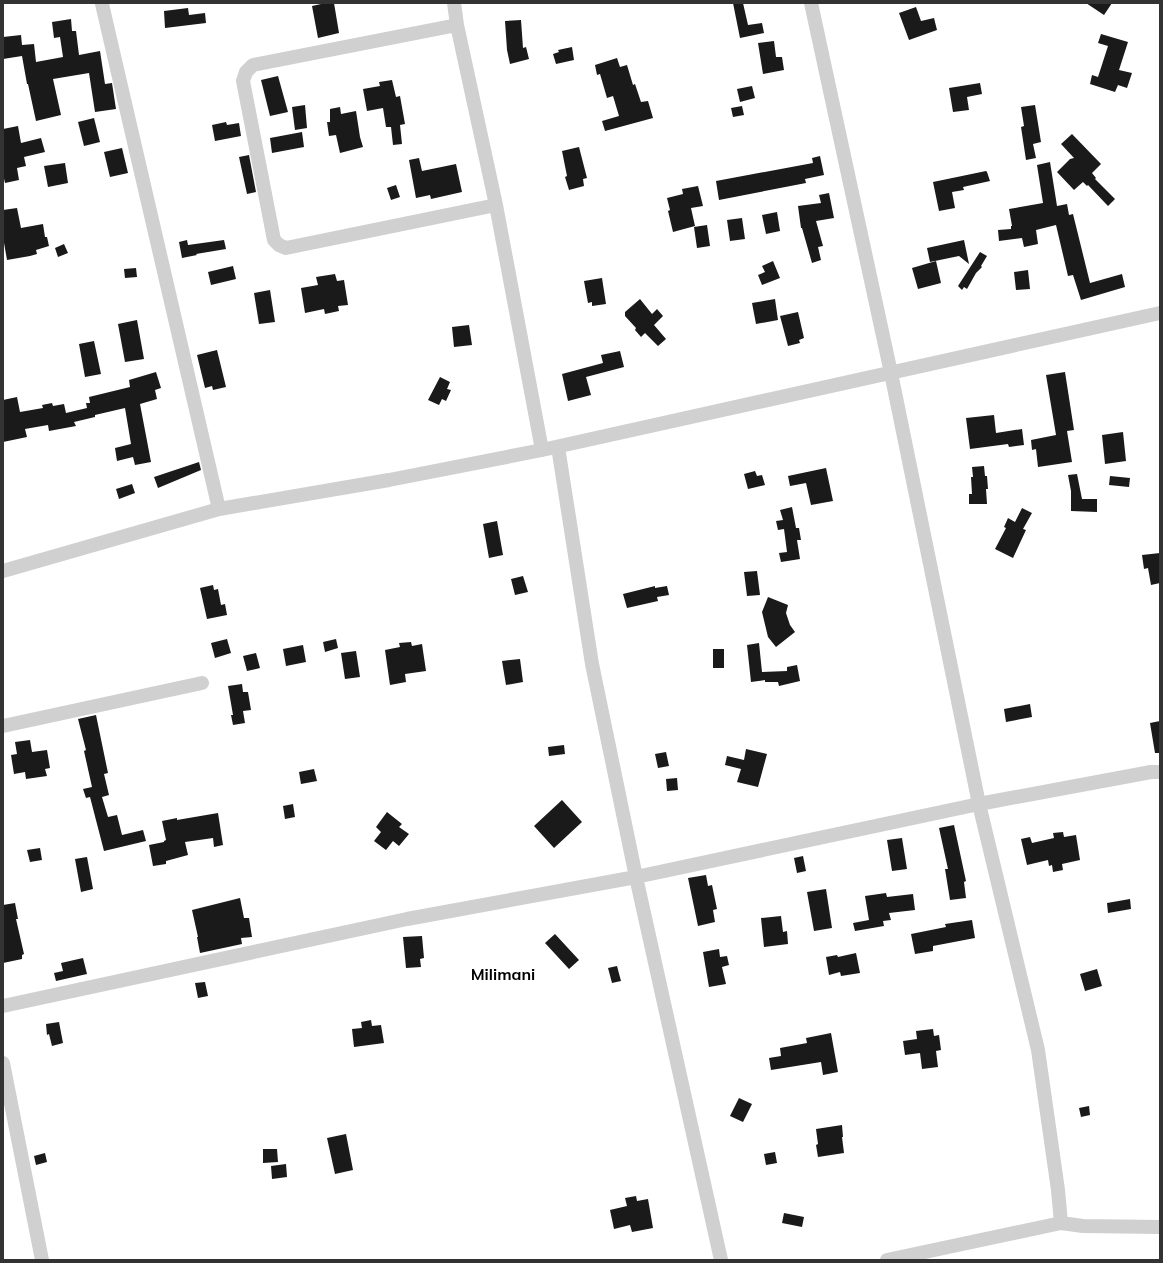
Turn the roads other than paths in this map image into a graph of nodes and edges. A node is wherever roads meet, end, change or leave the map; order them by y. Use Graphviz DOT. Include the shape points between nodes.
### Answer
graph roads {
  1 [pos="454,3"];
  2 [pos="812,3"];
  3 [pos="102,4"];
  4 [pos="457,25"];
  5 [pos="496,205"];
  6 [pos="1160,313"];
  7 [pos="891,374"];
  8 [pos="558,447"];
  9 [pos="542,450"];
  10 [pos="219,509"];
  11 [pos="3,571"];
  12 [pos="202,683"];
  13 [pos="3,726"];
  14 [pos="1160,772"];
  15 [pos="980,804"];
  16 [pos="636,877"];
  17 [pos="3,1006"];
  18 [pos="3,1063"];
  19 [pos="1061,1223"];
  20 [pos="1160,1227"];
  21 [pos="42,1260"];
  22 [pos="721,1260"];
  23 [pos="887,1260"];
  1 -- 4 [label="street"];
  2 -- 7 [label="street"];
  3 -- 10 [label="street"];
  4 -- 5 [label="street"];
  4 -- 5 [label="street" via="253,65 246,72 243,81 274,240 286,248"];
  5 -- 9 [label="street"];
  6 -- 7 [label="street"];
  7 -- 8 [label="street"];
  7 -- 15 [label="street"];
  8 -- 9 [label="street"];
  8 -- 16 [label="street" via="592,664"];
  9 -- 10 [label="street" via="389,480"];
  10 -- 11 [label="street"];
  12 -- 13 [label="street"];
  14 -- 15 [label="street"];
  15 -- 16 [label="street"];
  15 -- 19 [label="street" via="1038,1050"];
  16 -- 17 [label="street" via="407,919"];
  16 -- 22 [label="street"];
  18 -- 21 [label="street"];
  19 -- 20 [label="street" via="1083,1226"];
  19 -- 23 [label="street"];
}
